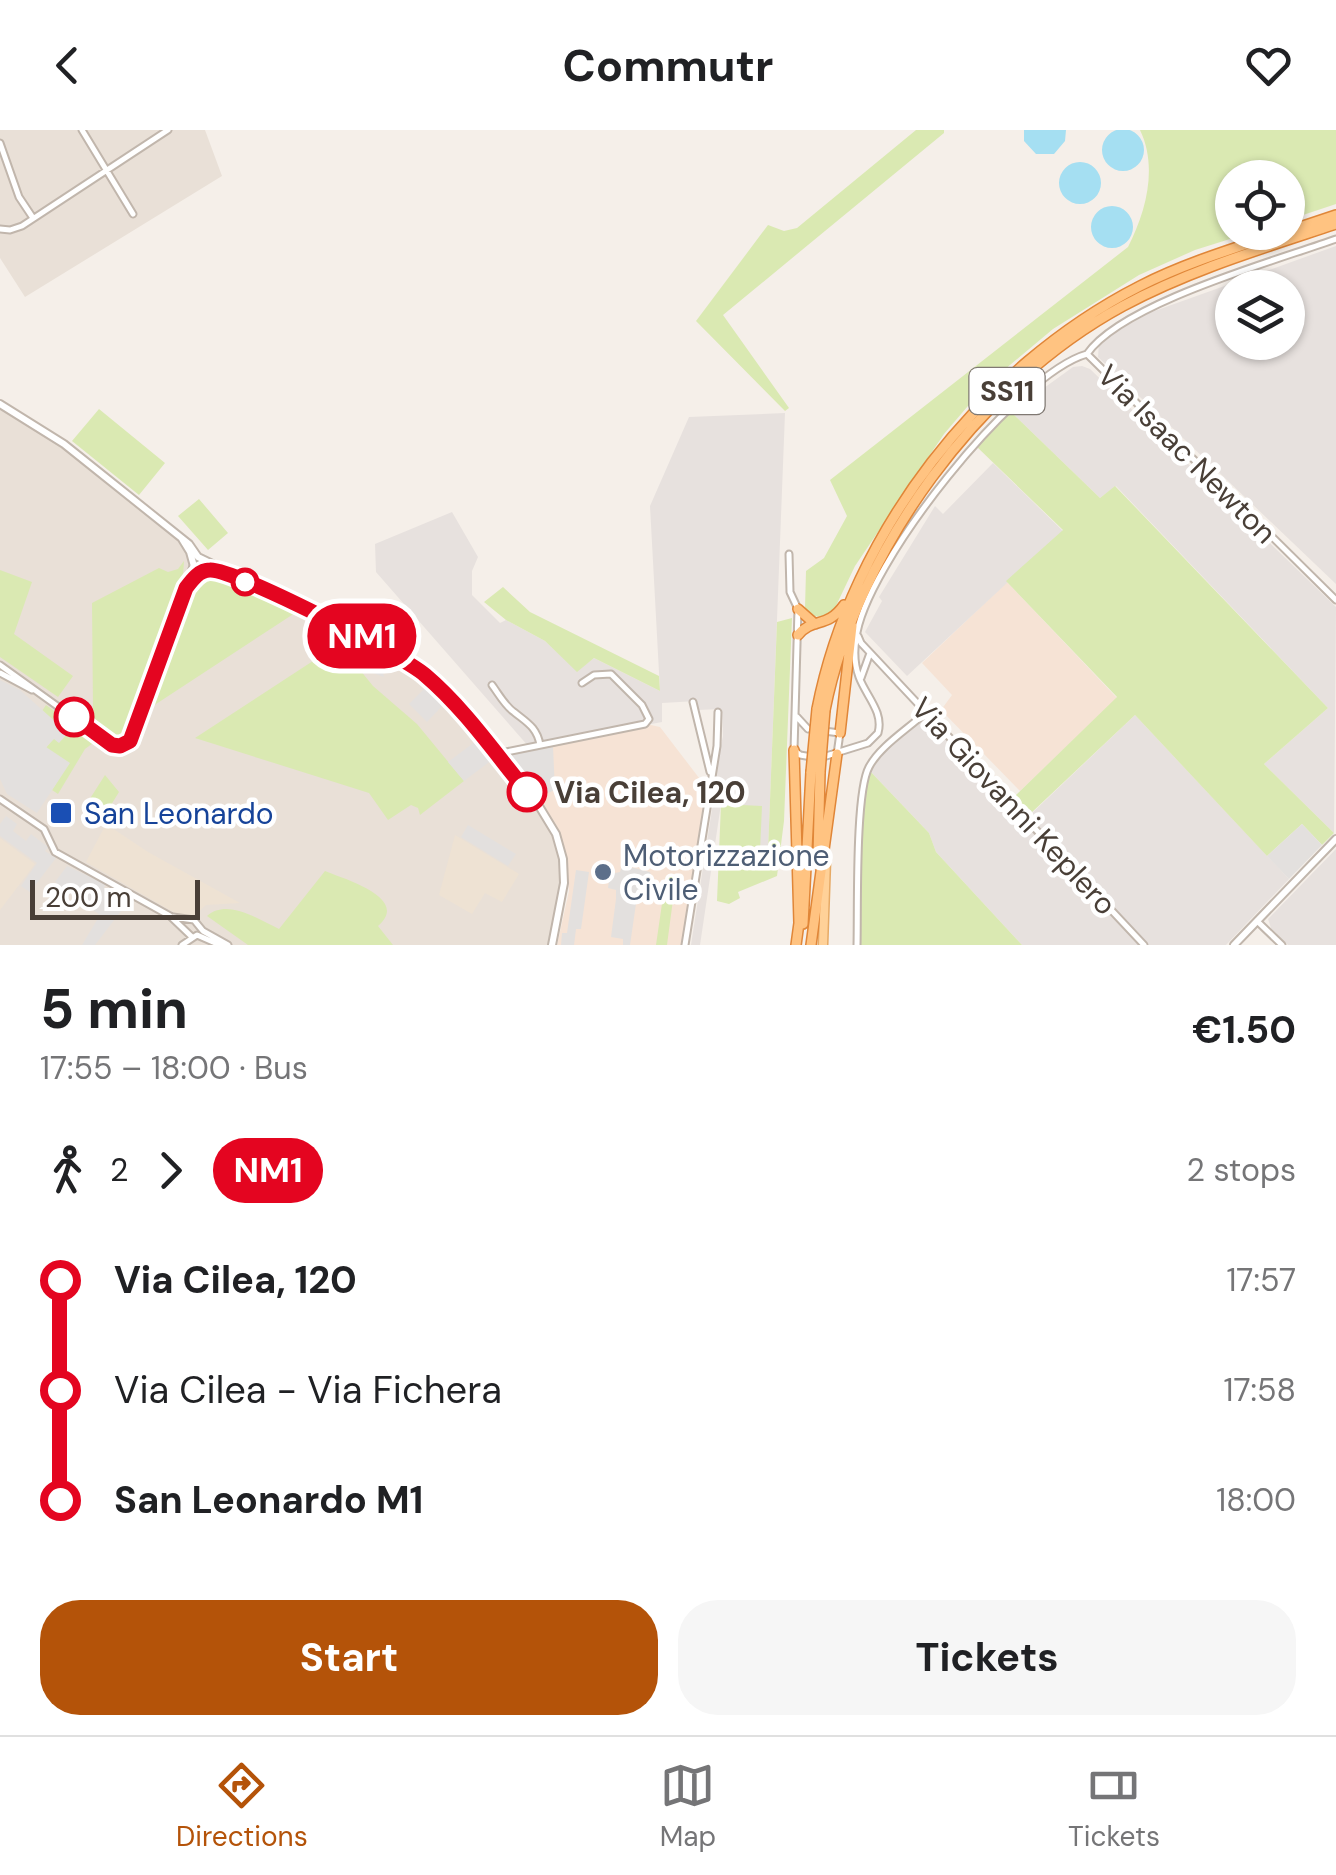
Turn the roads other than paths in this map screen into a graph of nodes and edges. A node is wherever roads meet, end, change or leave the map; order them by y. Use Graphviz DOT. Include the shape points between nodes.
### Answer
graph roads {
  1 [pos="82,130"];
  2 [pos="168,130"];
  3 [pos="0,144"];
  4 [pos="106,172"];
  5 [pos="133,214"];
  6 [pos="1336,215"];
  7 [pos="33,218"];
  8 [pos="1336,224"];
  9 [pos="1305,225"];
  10 [pos="2,230"];
  11 [pos="1336,240"];
  12 [pos="1236,250"];
  13 [pos="1087,354"];
  14 [pos="0,404"];
  15 [pos="789,554"];
  16 [pos="194,561"];
  17 [pos="205,567"];
  18 [pos="868,579"];
  19 [pos="186,588"];
  20 [pos="852,594"];
  21 [pos="1336,600"];
  22 [pos="798,609"];
  23 [pos="814,624"];
  24 [pos="857,631"];
  25 [pos="798,635"];
  26 [pos="869,652"];
  27 [pos="0,664"];
  28 [pos="884,667"];
  29 [pos="859,668"];
  30 [pos="0,673"];
  31 [pos="582,684"];
  32 [pos="492,685"];
  33 [pos="48,699"];
  34 [pos="693,702"];
  35 [pos="821,710"];
  36 [pos="718,712"];
  37 [pos="926,712"];
  38 [pos="796,714"];
  39 [pos="808,729"];
  40 [pos="840,733"];
  41 [pos="717,736"];
  42 [pos="702,738"];
  43 [pos="794,744"];
  44 [pos="540,745"];
  45 [pos="860,745"];
  46 [pos="496,754"];
  47 [pos="837,754"];
  48 [pos="816,772"];
  49 [pos="711,774"];
  50 [pos="0,799"];
  51 [pos="828,824"];
  52 [pos="1336,839"];
  53 [pos="170,916"];
  54 [pos="1257,921"];
  55 [pos="195,922"];
  56 [pos="189,933"];
  57 [pos="180,945"];
  58 [pos="224,945"];
  59 [pos="552,945"];
  60 [pos="685,945"];
  61 [pos="798,945"];
  62 [pos="810,945"];
  63 [pos="823,945"];
  64 [pos="857,945"];
  65 [pos="1144,945"];
  66 [pos="1234,945"];
  67 [pos="1282,945"];
  1 -- 4 [label="street"];
  2 -- 4 [label="street"];
  3 -- 7 [label="street"];
  4 -- 5 [label="street"];
  4 -- 7 [label="street"];
  6 -- 9 [label="highway, SS11"];
  7 -- 10 [label="street"];
  8 -- 18 [label="highway, SS11" via="1166,285 1055,350 967,434"];
  11 -- 13 [label="street" via="1146,309 1096,340"];
  12 -- 20 [label="highway, SS11" via="1143,284 1037,352 952,438 892,522"];
  13 -- 21 [label="street, Via Isaac Newton"];
  13 -- 24 [label="street, Via Isaac Newton" via="1023,393 970,447 886,568"];
  14 -- 16 [label="street" via="64,444 182,539"];
  15 -- 22 [label="street" via="790,592"];
  16 -- 17 [label="street"];
  16 -- 17 [label="street"];
  16 -- 19 [label="street"];
  17 -- 19 [label="street"];
  17 -- 46 [label="street" via="404,658"];
  18 -- 35 [label="highway, SS11"];
  18 -- 40 [label="highway" via="852,626"];
  19 -- 33 [label="street" via="134,736 124,745 112,745"];
  20 -- 23 [label="highway" via="835,617"];
  20 -- 35 [label="highway, SS11" via="825,667"];
  22 -- 23 [label="highway"];
  22 -- 25 [label="street"];
  23 -- 25 [label="highway"];
  24 -- 26 [label="street, Via Giovanni Keplero"];
  24 -- 29 [label="street"];
  25 -- 38 [label="street"];
  26 -- 28 [label="street, Via Giovanni Keplero"];
  26 -- 29 [label="street"];
  27 -- 33 [label="street"];
  28 -- 29 [label="street"];
  28 -- 37 [label="street, Via Giovanni Keplero"];
  29 -- 45 [label="street" via="880,727"];
  30 -- 33 [label="street"];
  31 -- 44 [label="street" via="610,674 648,719"];
  32 -- 44 [label="street" via="538,734"];
  34 -- 42 [label="street"];
  35 -- 48 [label="highway, SS11, bridge"];
  36 -- 41 [label="street"];
  37 -- 64 [label="street" via="866,773"];
  37 -- 65 [label="street, Via Giovanni Keplero"];
  38 -- 39 [label="street"];
  38 -- 43 [label="street"];
  39 -- 40 [label="street"];
  39 -- 43 [label="street"];
  40 -- 45 [label="street"];
  40 -- 47 [label="street"];
  41 -- 42 [label="street"];
  41 -- 49 [label="street"];
  42 -- 49 [label="street"];
  43 -- 47 [label="street" via="805,757"];
  43 -- 61 [label="highway"];
  44 -- 46 [label="street"];
  45 -- 47 [label="street"];
  46 -- 59 [label="street" via="544,813 559,844 564,890"];
  47 -- 51 [label="highway"];
  48 -- 61 [label="highway, SS11"];
  48 -- 62 [label="highway, SS11"];
  49 -- 60 [label="street"];
  50 -- 53 [label="street" via="46,830 54,852"];
  51 -- 62 [label="highway"];
  51 -- 63 [label="main road"];
  52 -- 54 [label="street"];
  53 -- 55 [label="street"];
  53 -- 56 [label="street"];
  54 -- 66 [label="street"];
  54 -- 67 [label="street"];
  55 -- 56 [label="street"];
  55 -- 56 [label="street" via="185,923"];
  55 -- 58 [label="street"];
  56 -- 57 [label="street"];
  56 -- 58 [label="street"];
}
